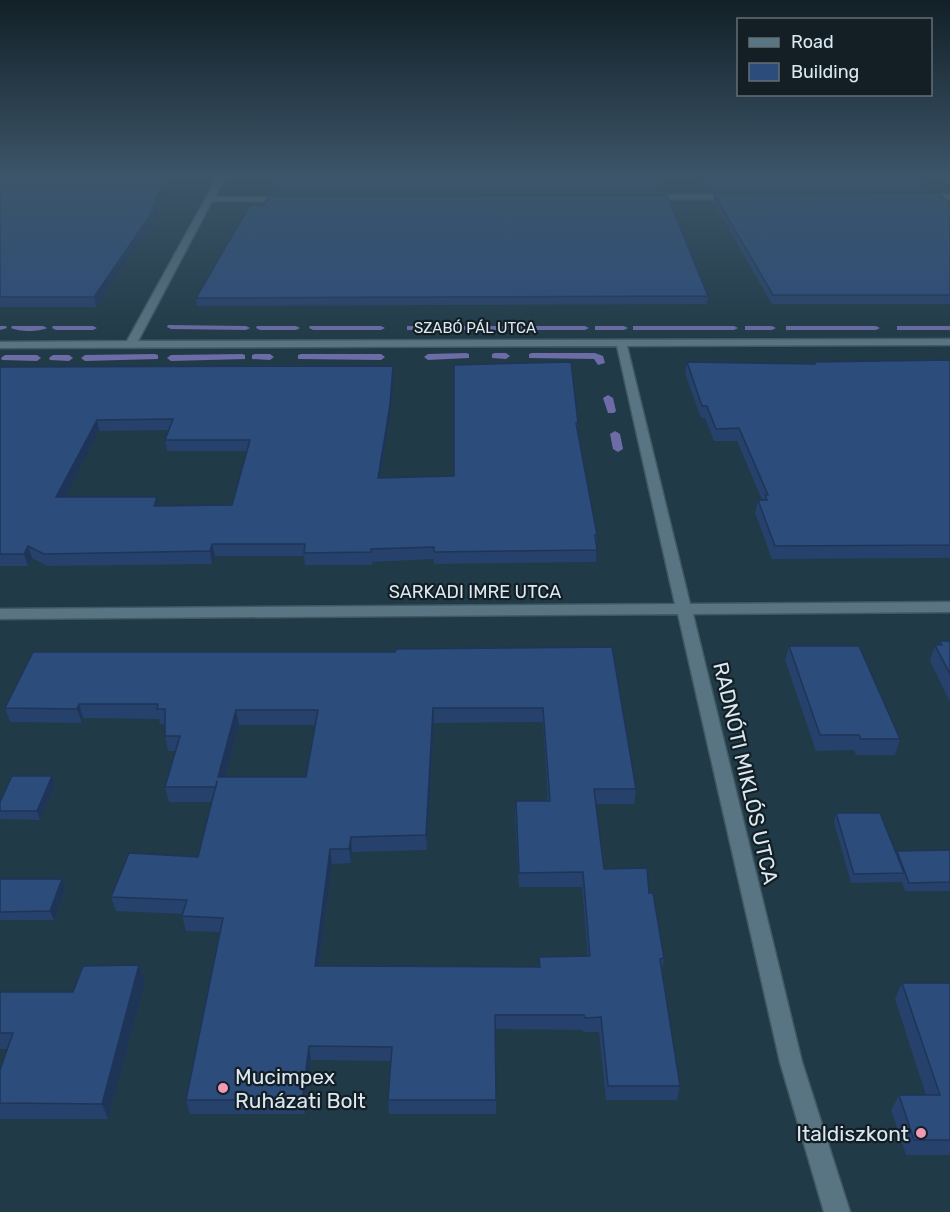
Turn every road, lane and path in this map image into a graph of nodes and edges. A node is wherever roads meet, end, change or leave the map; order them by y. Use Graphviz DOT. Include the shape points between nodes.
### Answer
graph roads {
  1 [pos="192,233"];
  2 [pos="621,342"];
  3 [pos="950,342"];
  4 [pos="131,344"];
  5 [pos="0,345"];
  6 [pos="950,607"];
  7 [pos="684,610"];
  8 [pos="0,614"];
  9 [pos="837,1212"];
  1 -- 4 [label="street"];
  2 -- 3 [label="street, SZABÓ PÁL UTCA"];
  2 -- 4 [label="street, SZABÓ PÁL UTCA"];
  2 -- 7 [label="street, RADNÓTI MIKLÓS UTCA"];
  4 -- 5 [label="street, SZABÓ PÁL UTCA"];
  6 -- 7 [label="street, SARKADI IMRE UTCA"];
  7 -- 8 [label="street, SARKADI IMRE UTCA"];
  7 -- 9 [label="street, RADNÓTI MIKLÓS UTCA" via="794,1074"];
}
